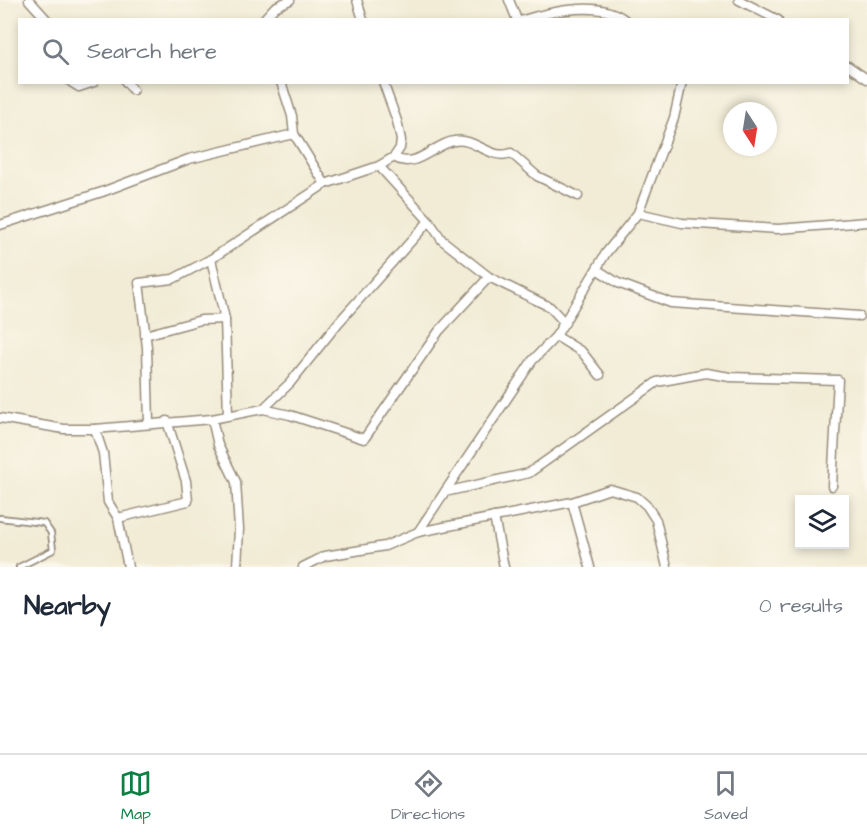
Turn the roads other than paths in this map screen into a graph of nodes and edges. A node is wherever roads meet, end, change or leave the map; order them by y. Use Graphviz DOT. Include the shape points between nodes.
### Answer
graph roads {
  1 [pos="29,0"];
  2 [pos="290,0"];
  3 [pos="357,0"];
  4 [pos="509,0"];
  5 [pos="739,0"];
  6 [pos="45,18"];
  7 [pos="265,18"];
  8 [pos="362,18"];
  9 [pos="516,18"];
  10 [pos="530,18"];
  11 [pos="623,18"];
  12 [pos="774,18"];
  13 [pos="849,67"];
  14 [pos="867,78"];
  15 [pos="74,84"];
  16 [pos="88,84"];
  17 [pos="128,84"];
  18 [pos="282,84"];
  19 [pos="384,84"];
  20 [pos="682,84"];
  21 [pos="134,90"];
  22 [pos="294,134"];
  23 [pos="394,157"];
  24 [pos="379,166"];
  25 [pos="325,184"];
  26 [pos="578,196"];
  27 [pos="639,213"];
  28 [pos="429,221"];
  29 [pos="867,222"];
  30 [pos="0,225"];
  31 [pos="211,259"];
  32 [pos="598,270"];
  33 [pos="489,277"];
  34 [pos="859,316"];
  35 [pos="225,319"];
  36 [pos="565,323"];
  37 [pos="145,335"];
  38 [pos="556,336"];
  39 [pos="600,375"];
  40 [pos="263,409"];
  41 [pos="228,415"];
  42 [pos="0,418"];
  43 [pos="212,419"];
  44 [pos="167,421"];
  45 [pos="149,423"];
  46 [pos="95,429"];
  47 [pos="832,486"];
  48 [pos="445,492"];
  49 [pos="572,502"];
  50 [pos="494,517"];
  51 [pos="0,518"];
  52 [pos="118,518"];
  53 [pos="418,532"];
  54 [pos="308,566"];
  55 [pos="19,567"];
  56 [pos="128,567"];
  57 [pos="237,567"];
  58 [pos="504,567"];
  59 [pos="590,567"];
  60 [pos="668,567"];
  1 -- 6 [label="street"];
  2 -- 7 [label="street" via="275,7"];
  3 -- 8 [label="street"];
  4 -- 9 [label="street"];
  5 -- 12 [label="street"];
  10 -- 11 [label="street" via="599,7"];
  13 -- 14 [label="street"];
  15 -- 16 [label="street"];
  17 -- 21 [label="street"];
  18 -- 22 [label="street"];
  19 -- 23 [label="street" via="400,141"];
  20 -- 27 [label="street" via="674,118"];
  22 -- 25 [label="street"];
  22 -- 30 [label="street" via="189,159"];
  23 -- 24 [label="street"];
  23 -- 26 [label="street" via="409,162 448,142 464,139 494,154 511,153 537,176"];
  24 -- 25 [label="street"];
  24 -- 28 [label="street"];
  25 -- 31 [label="street"];
  27 -- 29 [label="street" via="682,223 778,229"];
  27 -- 32 [label="street" via="606,253"];
  28 -- 33 [label="street" via="442,240"];
  28 -- 40 [label="street" via="290,383"];
  31 -- 35 [label="street"];
  31 -- 37 [label="street" via="172,279 139,283"];
  32 -- 34 [label="street" via="618,283 671,303"];
  32 -- 36 [label="street"];
  33 -- 36 [label="street" via="550,307"];
  33 -- 40 [label="street" via="440,331 368,437 359,439"];
  35 -- 37 [label="street" via="201,320"];
  35 -- 41 [label="street"];
  36 -- 38 [label="street"];
  37 -- 45 [label="street"];
  38 -- 39 [label="street" via="582,352"];
  38 -- 48 [label="street" via="532,361"];
  40 -- 41 [label="street"];
  41 -- 43 [label="street"];
  42 -- 46 [label="street" via="64,429"];
  43 -- 44 [label="street"];
  43 -- 57 [label="street" via="218,445 236,482"];
  44 -- 45 [label="street"];
  44 -- 52 [label="street" via="186,481 188,501"];
  45 -- 46 [label="street"];
  46 -- 52 [label="street" via="103,453 108,502"];
  47 -- 48 [label="street" via="838,380 730,377 706,372 657,382 530,473"];
  48 -- 53 [label="street"];
  49 -- 50 [label="street"];
  49 -- 59 [label="street"];
  49 -- 60 [label="street" via="610,489 637,497 656,520"];
  50 -- 53 [label="street"];
  50 -- 58 [label="street"];
  51 -- 55 [label="lane" via="44,523 49,527 53,550"];
  52 -- 56 [label="street"];
  53 -- 54 [label="street" via="385,546 326,556"];
}
